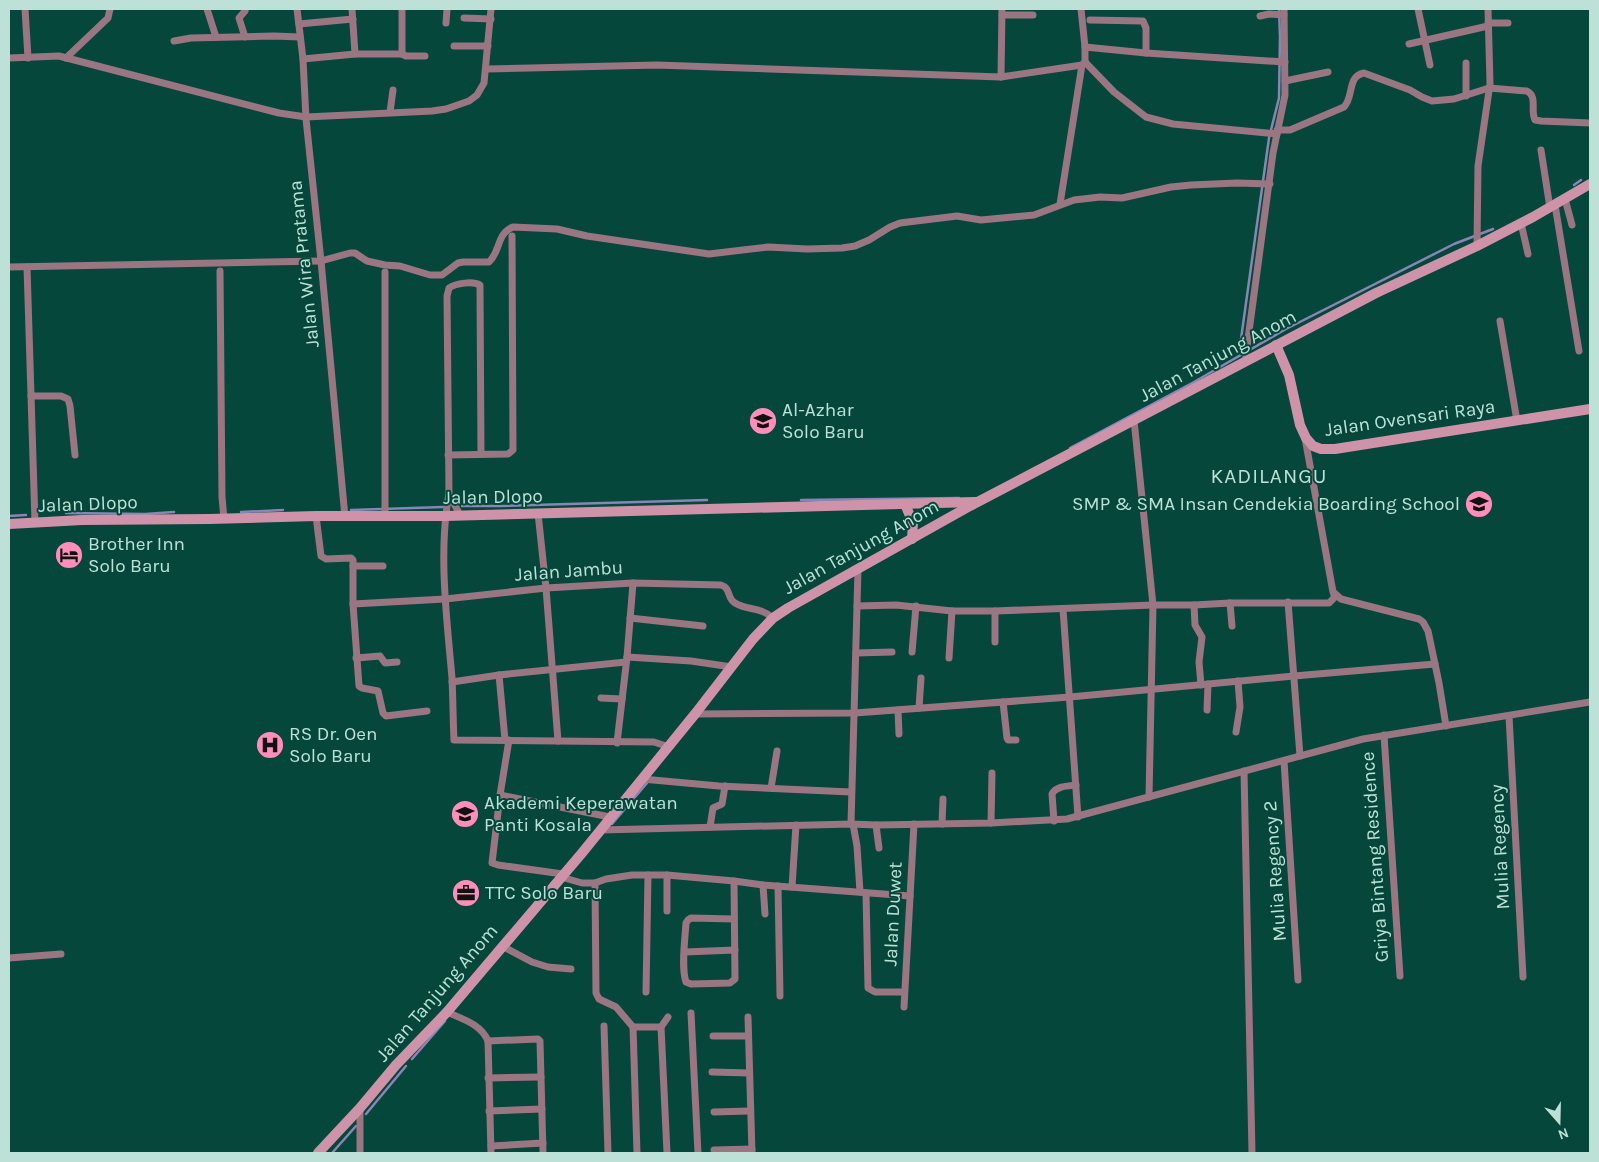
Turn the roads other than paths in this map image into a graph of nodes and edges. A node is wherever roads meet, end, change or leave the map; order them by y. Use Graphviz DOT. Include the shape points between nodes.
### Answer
graph roads {
  1 [pos="25,9"];
  2 [pos="110,9"];
  3 [pos="207,9"];
  4 [pos="297,9"];
  5 [pos="352,9"];
  6 [pos="402,9"];
  7 [pos="447,9"];
  8 [pos="491,9"];
  9 [pos="1081,9"];
  10 [pos="1418,9"];
  11 [pos="1488,9"];
  12 [pos="245,11"];
  13 [pos="1002,12"];
  14 [pos="1281,14"];
  15 [pos="1033,15"];
  16 [pos="1260,16"];
  17 [pos="464,18"];
  18 [pos="353,19"];
  19 [pos="491,19"];
  20 [pos="1090,20"];
  21 [pos="446,22"];
  22 [pos="1508,23"];
  23 [pos="299,24"];
  24 [pos="1488,25"];
  25 [pos="216,37"];
  26 [pos="244,37"];
  27 [pos="300,37"];
  28 [pos="1425,39"];
  29 [pos="174,41"];
  30 [pos="1410,44"];
  31 [pos="454,46"];
  32 [pos="488,46"];
  33 [pos="1085,47"];
  34 [pos="1146,53"];
  35 [pos="356,54"];
  36 [pos="402,54"];
  37 [pos="425,56"];
  38 [pos="9,58"];
  39 [pos="28,58"];
  40 [pos="66,58"];
  41 [pos="303,59"];
  42 [pos="1281,61"];
  43 [pos="1083,63"];
  44 [pos="1466,63"];
  45 [pos="1430,65"];
  46 [pos="486,69"];
  47 [pos="1328,72"];
  48 [pos="1001,77"];
  49 [pos="1285,81"];
  50 [pos="1489,88"];
  51 [pos="393,90"];
  52 [pos="1466,96"];
  53 [pos="390,112"];
  54 [pos="306,117"];
  55 [pos="1590,123"];
  56 [pos="1274,133"];
  57 [pos="1541,150"];
  58 [pos="1266,184"];
  59 [pos="1590,184"];
  60 [pos="1565,199"];
  61 [pos="1060,204"];
  62 [pos="1552,206"];
  63 [pos="1521,224"];
  64 [pos="1572,225"];
  65 [pos="512,236"];
  66 [pos="1477,239"];
  67 [pos="1528,254"];
  68 [pos="321,261"];
  69 [pos="9,267"];
  70 [pos="27,267"];
  71 [pos="220,271"];
  72 [pos="385,272"];
  73 [pos="1500,321"];
  74 [pos="1276,345"];
  75 [pos="1579,351"];
  76 [pos="1246,354"];
  77 [pos="31,396"];
  78 [pos="1590,410"];
  79 [pos="1134,420"];
  80 [pos="1518,421"];
  81 [pos="1304,436"];
  82 [pos="480,454"];
  83 [pos="76,455"];
  84 [pos="448,455"];
  85 [pos="449,494"];
  86 [pos="978,502"];
  87 [pos="904,504"];
  88 [pos="385,511"];
  89 [pos="538,513"];
  90 [pos="460,515"];
  91 [pos="316,516"];
  92 [pos="445,516"];
  93 [pos="345,517"];
  94 [pos="35,519"];
  95 [pos="224,519"];
  96 [pos="9,524"];
  97 [pos="912,538"];
  98 [pos="354,566"];
  99 [pos="383,566"];
  100 [pos="858,569"];
  101 [pos="632,583"];
  102 [pos="546,588"];
  103 [pos="1334,593"];
  104 [pos="445,598"];
  105 [pos="1288,602"];
  106 [pos="1230,603"];
  107 [pos="354,604"];
  108 [pos="1153,605"];
  109 [pos="1194,605"];
  110 [pos="858,606"];
  111 [pos="916,606"];
  112 [pos="1063,609"];
  113 [pos="952,611"];
  114 [pos="995,611"];
  115 [pos="630,618"];
  116 [pos="773,618"];
  117 [pos="703,626"];
  118 [pos="1232,626"];
  119 [pos="995,642"];
  120 [pos="892,652"];
  121 [pos="912,652"];
  122 [pos="856,653"];
  123 [pos="356,658"];
  124 [pos="948,658"];
  125 [pos="626,659"];
  126 [pos="397,662"];
  127 [pos="1435,664"];
  128 [pos="732,666"];
  129 [pos="552,670"];
  130 [pos="499,674"];
  131 [pos="1294,676"];
  132 [pos="921,678"];
  133 [pos="1238,681"];
  134 [pos="452,682"];
  135 [pos="1204,684"];
  136 [pos="1152,689"];
  137 [pos="601,698"];
  138 [pos="1070,698"];
  139 [pos="622,699"];
  140 [pos="1003,702"];
  141 [pos="1590,702"];
  142 [pos="919,708"];
  143 [pos="898,710"];
  144 [pos="1207,710"];
  145 [pos="427,711"];
  146 [pos="855,713"];
  147 [pos="696,714"];
  148 [pos="1509,716"];
  149 [pos="1446,726"];
  150 [pos="1236,732"];
  151 [pos="899,734"];
  152 [pos="1384,735"];
  153 [pos="507,740"];
  154 [pos="1016,740"];
  155 [pos="558,741"];
  156 [pos="617,742"];
  157 [pos="669,747"];
  158 [pos="777,751"];
  159 [pos="1300,756"];
  160 [pos="1284,760"];
  161 [pos="992,772"];
  162 [pos="1244,772"];
  163 [pos="642,779"];
  164 [pos="1076,785"];
  165 [pos="724,786"];
  166 [pos="771,788"];
  167 [pos="851,792"];
  168 [pos="500,795"];
  169 [pos="1150,797"];
  170 [pos="943,799"];
  171 [pos="610,817"];
  172 [pos="1078,817"];
  173 [pos="1054,821"];
  174 [pos="991,823"];
  175 [pos="852,824"];
  176 [pos="914,824"];
  177 [pos="942,824"];
  178 [pos="796,825"];
  179 [pos="876,825"];
  180 [pos="710,827"];
  181 [pos="600,830"];
  182 [pos="879,848"];
  183 [pos="648,875"];
  184 [pos="667,875"];
  185 [pos="562,876"];
  186 [pos="734,881"];
  187 [pos="595,883"];
  188 [pos="763,885"];
  189 [pos="778,886"];
  190 [pos="792,887"];
  191 [pos="863,893"];
  192 [pos="910,896"];
  193 [pos="667,911"];
  194 [pos="765,914"];
  195 [pos="734,919"];
  196 [pos="502,946"];
  197 [pos="734,950"];
  198 [pos="685,952"];
  199 [pos="61,954"];
  200 [pos="9,958"];
  201 [pos="570,969"];
  202 [pos="1400,976"];
  203 [pos="1523,977"];
  204 [pos="1298,980"];
  205 [pos="646,992"];
  206 [pos="904,992"];
  207 [pos="780,996"];
  208 [pos="904,1007"];
  209 [pos="447,1012"];
  210 [pos="692,1013"];
  211 [pos="668,1017"];
  212 [pos="748,1017"];
  213 [pos="604,1026"];
  214 [pos="633,1027"];
  215 [pos="661,1027"];
  216 [pos="713,1036"];
  217 [pos="748,1036"];
  218 [pos="488,1041"];
  219 [pos="712,1072"];
  220 [pos="749,1073"];
  221 [pos="541,1077"];
  222 [pos="488,1078"];
  223 [pos="360,1108"];
  224 [pos="542,1109"];
  225 [pos="489,1111"];
  226 [pos="750,1111"];
  227 [pos="714,1112"];
  228 [pos="543,1144"];
  229 [pos="491,1149"];
  230 [pos="714,1150"];
  231 [pos="752,1151"];
  232 [pos="318,1153"];
  233 [pos="360,1153"];
  234 [pos="543,1153"];
  235 [pos="608,1153"];
  236 [pos="637,1153"];
  237 [pos="667,1153"];
  238 [pos="698,1153"];
  239 [pos="1252,1153"];
  1 -- 39 [label="street"];
  2 -- 40 [label="street" via="108,18"];
  3 -- 25 [label="street"];
  4 -- 23 [label="street, Jalan Wira Pratama"];
  5 -- 18 [label="street"];
  6 -- 36 [label="street"];
  7 -- 21 [label="street"];
  8 -- 19 [label="street"];
  9 -- 33 [label="street"];
  10 -- 28 [label="street"];
  11 -- 24 [label="street"];
  12 -- 26 [label="street" via="239,18"];
  13 -- 15 [label="street"];
  13 -- 48 [label="street"];
  14 -- 16 [label="street"];
  14 -- 42 [label="street"];
  17 -- 19 [label="street"];
  18 -- 23 [label="street"];
  18 -- 35 [label="street"];
  19 -- 32 [label="street"];
  20 -- 34 [label="street" via="1143,21"];
  22 -- 24 [label="street"];
  23 -- 27 [label="street, Jalan Wira Pratama"];
  24 -- 28 [label="street"];
  24 -- 50 [label="street"];
  25 -- 26 [label="street"];
  25 -- 29 [label="street"];
  26 -- 27 [label="street"];
  27 -- 41 [label="street, Jalan Wira Pratama"];
  28 -- 30 [label="street"];
  28 -- 45 [label="street"];
  31 -- 32 [label="street"];
  32 -- 46 [label="street"];
  33 -- 34 [label="street"];
  33 -- 43 [label="street"];
  34 -- 42 [label="street"];
  35 -- 36 [label="street"];
  35 -- 41 [label="street"];
  36 -- 37 [label="street"];
  38 -- 39 [label="street"];
  39 -- 40 [label="street"];
  40 -- 54 [label="street" via="279,113"];
  41 -- 54 [label="street, Jalan Wira Pratama"];
  42 -- 49 [label="street"];
  43 -- 48 [label="street"];
  43 -- 56 [label="street" via="1146,117 1173,124"];
  43 -- 61 [label="street"];
  44 -- 52 [label="street"];
  46 -- 48 [label="street" via="657,65"];
  46 -- 53 [label="street" via="481,90 459,105 432,111"];
  47 -- 49 [label="street"];
  49 -- 56 [label="street" via="1285,95"];
  50 -- 52 [label="street"];
  50 -- 55 [label="street" via="1530,92 1534,120"];
  50 -- 66 [label="street" via="1478,166"];
  51 -- 53 [label="street"];
  52 -- 56 [label="street" via="1432,101 1364,73 1356,76 1344,107"];
  53 -- 54 [label="street"];
  54 -- 68 [label="street, Jalan Wira Pratama"];
  56 -- 58 [label="street"];
  57 -- 62 [label="street"];
  58 -- 61 [label="street" via="1191,185 1122,198 1089,197"];
  58 -- 76 [label="street"];
  59 -- 60 [label="main road, Jalan Tanjung Anom"];
  60 -- 62 [label="main road, Jalan Tanjung Anom"];
  60 -- 64 [label="street"];
  61 -- 68 [label="street" via="1034,215 988,219 957,216 900,223 870,240 842,248 768,247 708,254 557,229 513,227 502,235 490,262 458,263 438,276 367,261 355,254"];
  62 -- 63 [label="main road, Jalan Tanjung Anom"];
  62 -- 75 [label="street"];
  63 -- 66 [label="main road, Jalan Tanjung Anom"];
  63 -- 67 [label="street"];
  65 -- 82 [label="street" via="513,447 508,454"];
  66 -- 74 [label="main road, Jalan Tanjung Anom"];
  68 -- 70 [label="street"];
  68 -- 93 [label="street, Jalan Wira Pratama"];
  69 -- 70 [label="street"];
  70 -- 77 [label="street"];
  71 -- 95 [label="street"];
  72 -- 88 [label="street"];
  73 -- 80 [label="street"];
  74 -- 76 [label="main road, Jalan Tanjung Anom"];
  74 -- 81 [label="main road, Jalan Ovensari Raya" via="1289,375"];
  76 -- 79 [label="main road, Jalan Tanjung Anom"];
  77 -- 83 [label="street" via="68,399"];
  77 -- 94 [label="street"];
  78 -- 80 [label="main road, Jalan Ovensari Raya"];
  79 -- 86 [label="main road, Jalan Tanjung Anom"];
  79 -- 108 [label="street"];
  80 -- 81 [label="main road, Jalan Ovensari Raya" via="1328,449 1313,446"];
  81 -- 103 [label="street"];
  82 -- 84 [label="street"];
  82 -- 84 [label="street" via="480,286 476,283 453,285 447,296"];
  84 -- 85 [label="street"];
  85 -- 90 [label="street"];
  85 -- 92 [label="street"];
  86 -- 87 [label="main road, Jalan Dlopo"];
  86 -- 97 [label="main road, Jalan Tanjung Anom"];
  87 -- 89 [label="main road, Jalan Dlopo"];
  87 -- 97 [label="main road" via="913,523"];
  88 -- 92 [label="main road, Jalan Dlopo"];
  88 -- 93 [label="main road, Jalan Dlopo"];
  89 -- 90 [label="main road, Jalan Dlopo"];
  89 -- 102 [label="street"];
  90 -- 92 [label="main road, Jalan Dlopo"];
  91 -- 93 [label="main road, Jalan Dlopo"];
  91 -- 95 [label="main road, Jalan Dlopo"];
  91 -- 98 [label="street" via="320,556 351,558"];
  92 -- 104 [label="street"];
  94 -- 95 [label="main road, Jalan Dlopo"];
  94 -- 96 [label="main road, Jalan Dlopo"];
  97 -- 100 [label="main road, Jalan Tanjung Anom"];
  98 -- 99 [label="street"];
  98 -- 107 [label="street"];
  100 -- 110 [label="street"];
  100 -- 116 [label="main road, Jalan Tanjung Anom"];
  101 -- 102 [label="street, Jalan Jambu"];
  101 -- 115 [label="street"];
  101 -- 116 [label="street, Jalan Jambu" via="725,586 735,603 761,610"];
  102 -- 104 [label="street, Jalan Jambu"];
  102 -- 129 [label="street"];
  103 -- 105 [label="street" via="1329,603"];
  103 -- 127 [label="street" via="1340,599 1419,619 1428,631"];
  104 -- 107 [label="street, Jalan Jambu"];
  104 -- 134 [label="street"];
  105 -- 106 [label="street"];
  105 -- 131 [label="street"];
  106 -- 109 [label="street"];
  106 -- 118 [label="street"];
  107 -- 123 [label="street"];
  108 -- 109 [label="street"];
  108 -- 112 [label="street"];
  108 -- 136 [label="street"];
  109 -- 135 [label="street" via="1195,625 1202,637 1199,662"];
  110 -- 111 [label="street"];
  110 -- 122 [label="street"];
  111 -- 113 [label="street"];
  111 -- 121 [label="street"];
  112 -- 114 [label="street"];
  112 -- 138 [label="street"];
  113 -- 114 [label="street"];
  113 -- 124 [label="street"];
  114 -- 119 [label="street"];
  115 -- 117 [label="street"];
  115 -- 125 [label="street"];
  116 -- 128 [label="main road, Jalan Tanjung Anom"];
  120 -- 122 [label="street"];
  122 -- 146 [label="street"];
  123 -- 126 [label="street" via="380,656 385,663"];
  123 -- 145 [label="street" via="359,686 378,691 384,715"];
  125 -- 128 [label="street"];
  125 -- 129 [label="street"];
  125 -- 139 [label="street"];
  127 -- 131 [label="street"];
  127 -- 149 [label="street"];
  128 -- 147 [label="main road, Jalan Tanjung Anom"];
  129 -- 130 [label="street"];
  129 -- 155 [label="street"];
  130 -- 134 [label="street"];
  130 -- 153 [label="street"];
  131 -- 133 [label="street"];
  131 -- 159 [label="street"];
  132 -- 142 [label="street"];
  133 -- 135 [label="street"];
  133 -- 150 [label="street" via="1240,707"];
  134 -- 153 [label="street" via="454,740"];
  135 -- 136 [label="street"];
  135 -- 144 [label="street"];
  136 -- 138 [label="street"];
  136 -- 169 [label="street"];
  137 -- 139 [label="street"];
  138 -- 140 [label="street"];
  138 -- 164 [label="street"];
  139 -- 156 [label="street"];
  140 -- 142 [label="street"];
  140 -- 154 [label="street" via="1007,738"];
  141 -- 148 [label="street"];
  142 -- 143 [label="street"];
  143 -- 146 [label="street"];
  143 -- 151 [label="street"];
  146 -- 147 [label="street"];
  146 -- 167 [label="street"];
  147 -- 157 [label="main road, Jalan Tanjung Anom"];
  148 -- 149 [label="street"];
  148 -- 203 [label="street, Mulia Regency"];
  149 -- 152 [label="street"];
  152 -- 159 [label="street"];
  152 -- 202 [label="street, Griya Bintang Residence"];
  153 -- 155 [label="street"];
  153 -- 168 [label="street"];
  155 -- 156 [label="street"];
  156 -- 157 [label="street" via="654,742"];
  157 -- 163 [label="main road, Jalan Tanjung Anom"];
  158 -- 166 [label="street"];
  159 -- 160 [label="street"];
  160 -- 162 [label="street"];
  160 -- 204 [label="street, Mulia Regency 2"];
  161 -- 174 [label="street"];
  162 -- 169 [label="street"];
  162 -- 239 [label="street"];
  163 -- 165 [label="street"];
  163 -- 171 [label="main road, Jalan Tanjung Anom"];
  164 -- 172 [label="street"];
  164 -- 173 [label="street" via="1053,790"];
  165 -- 166 [label="street"];
  165 -- 180 [label="street" via="722,804 713,808"];
  166 -- 167 [label="street"];
  167 -- 175 [label="street"];
  168 -- 171 [label="street"];
  168 -- 185 [label="street" via="492,863"];
  169 -- 172 [label="street"];
  170 -- 177 [label="street"];
  171 -- 181 [label="main road, Jalan Tanjung Anom"];
  172 -- 173 [label="street"];
  173 -- 174 [label="street"];
  174 -- 177 [label="street"];
  175 -- 178 [label="street"];
  175 -- 179 [label="street"];
  175 -- 191 [label="street"];
  176 -- 177 [label="street"];
  176 -- 179 [label="street"];
  176 -- 192 [label="street, Jalan Duwet"];
  178 -- 180 [label="street"];
  178 -- 190 [label="street"];
  179 -- 182 [label="street"];
  180 -- 181 [label="street"];
  181 -- 185 [label="main road, Jalan Tanjung Anom"];
  183 -- 184 [label="street"];
  183 -- 187 [label="street"];
  183 -- 205 [label="street"];
  184 -- 186 [label="street"];
  184 -- 193 [label="street"];
  185 -- 187 [label="street" via="582,883"];
  185 -- 196 [label="main road, Jalan Tanjung Anom"];
  186 -- 188 [label="street"];
  186 -- 195 [label="street"];
  187 -- 214 [label="street" via="596,993 599,999 616,1007"];
  188 -- 189 [label="street"];
  188 -- 194 [label="street"];
  189 -- 190 [label="street"];
  189 -- 207 [label="street"];
  190 -- 191 [label="street"];
  191 -- 192 [label="street"];
  191 -- 206 [label="street" via="868,988 875,992"];
  192 -- 206 [label="street, Jalan Duwet"];
  195 -- 197 [label="street"];
  195 -- 198 [label="street" via="689,919"];
  196 -- 201 [label="street" via="532,962"];
  196 -- 209 [label="main road, Jalan Tanjung Anom"];
  197 -- 198 [label="street"];
  197 -- 198 [label="street" via="733,982 691,984 684,980"];
  199 -- 200 [label="street"];
  206 -- 208 [label="street, Jalan Duwet"];
  209 -- 218 [label="street" via="481,1029"];
  209 -- 223 [label="main road, Jalan Tanjung Anom"];
  210 -- 238 [label="street"];
  211 -- 215 [label="street"];
  212 -- 217 [label="street"];
  213 -- 235 [label="street"];
  214 -- 215 [label="street"];
  214 -- 236 [label="street"];
  215 -- 237 [label="street"];
  216 -- 217 [label="street"];
  217 -- 220 [label="street"];
  218 -- 221 [label="street" via="540,1039"];
  218 -- 222 [label="street"];
  219 -- 220 [label="street"];
  220 -- 226 [label="street"];
  221 -- 222 [label="street"];
  221 -- 224 [label="street"];
  222 -- 225 [label="street"];
  223 -- 232 [label="main road, Jalan Tanjung Anom"];
  223 -- 233 [label="street"];
  224 -- 225 [label="street"];
  224 -- 228 [label="street"];
  225 -- 229 [label="street"];
  226 -- 227 [label="street"];
  226 -- 231 [label="street"];
  228 -- 229 [label="street"];
  228 -- 234 [label="street"];
  230 -- 231 [label="street"];
}
